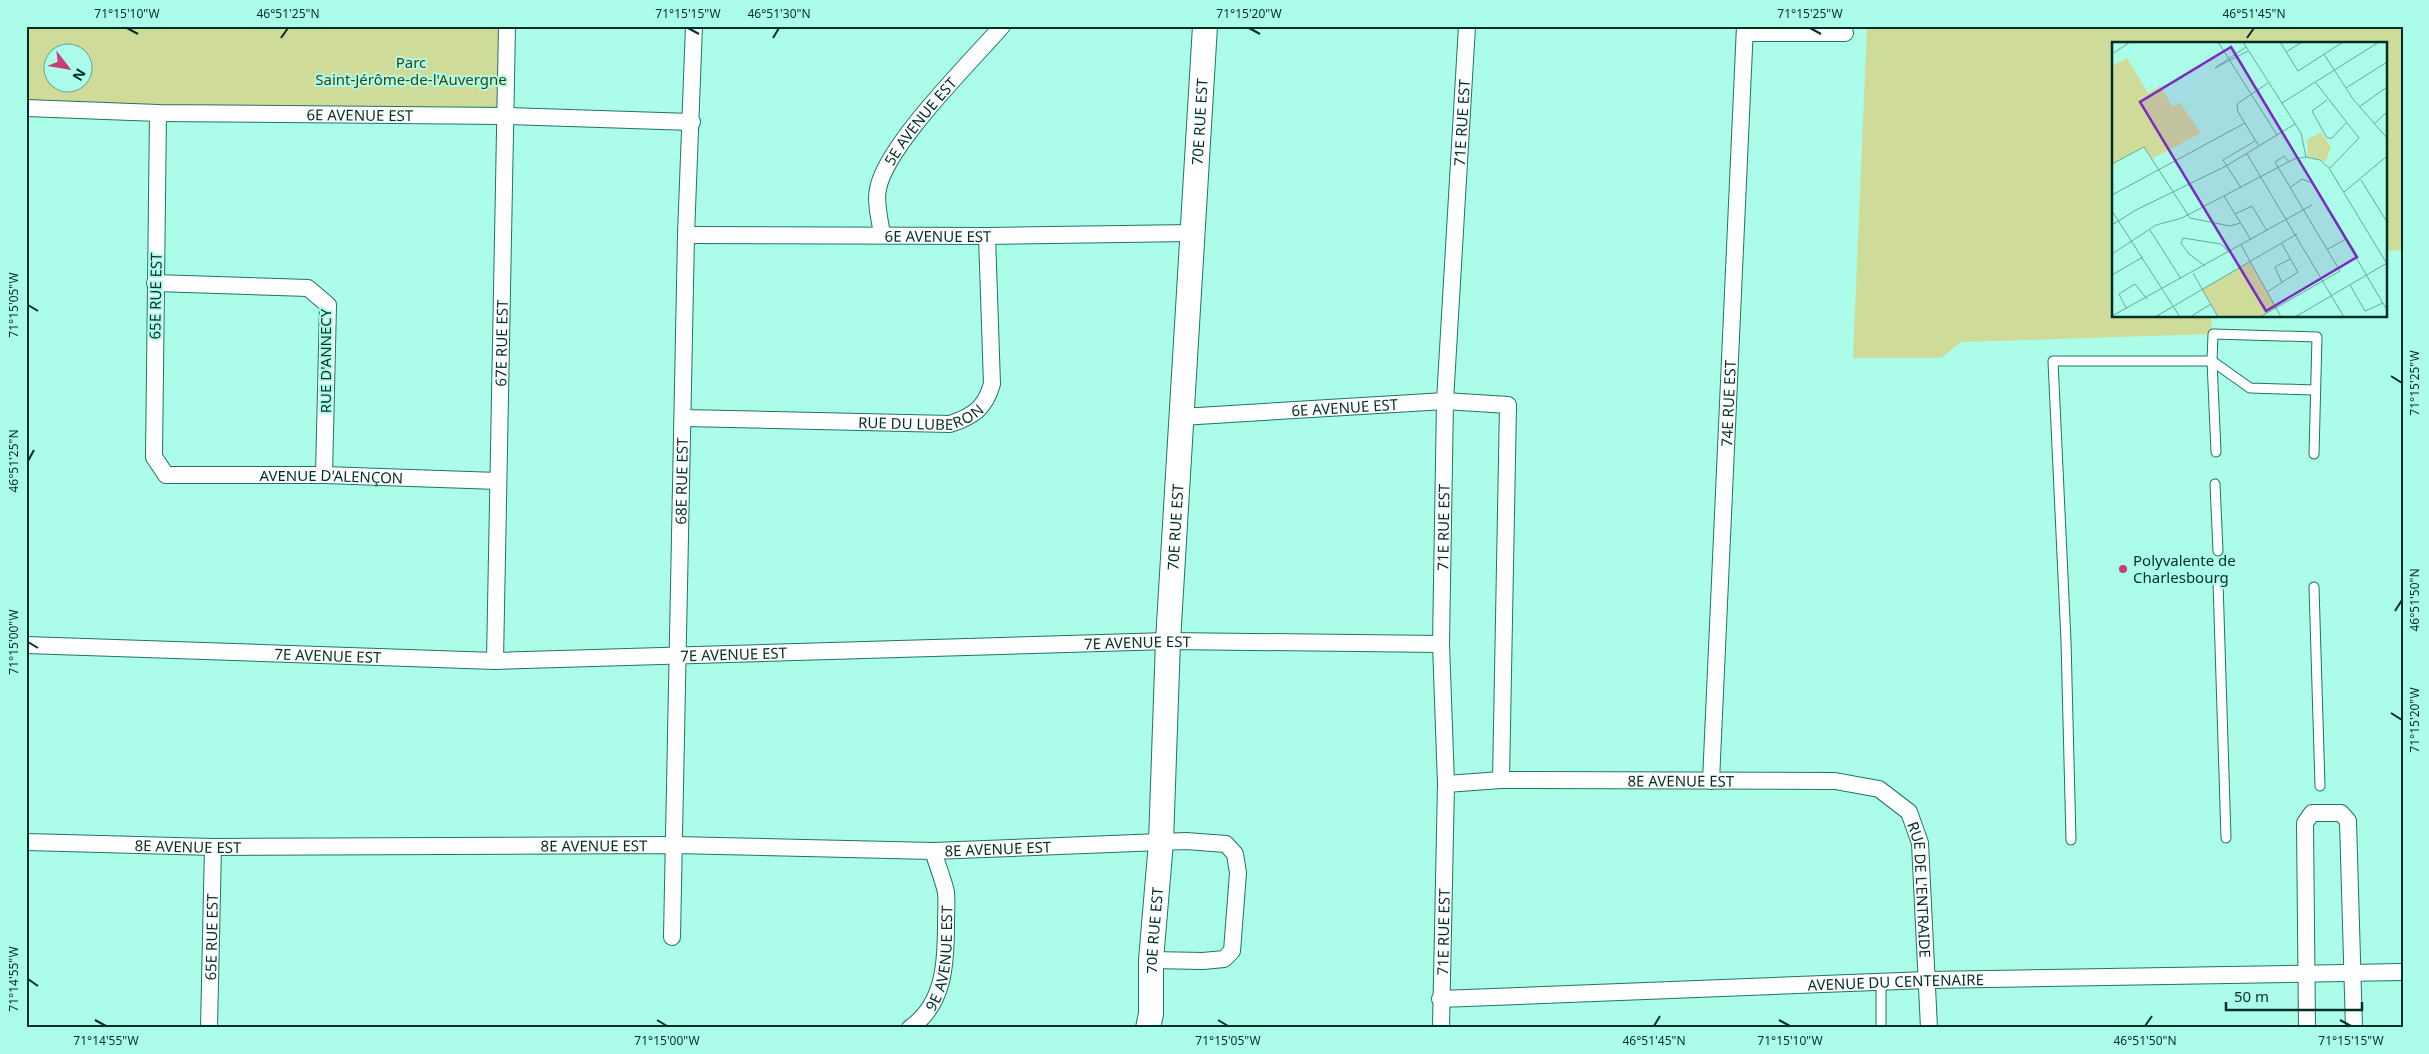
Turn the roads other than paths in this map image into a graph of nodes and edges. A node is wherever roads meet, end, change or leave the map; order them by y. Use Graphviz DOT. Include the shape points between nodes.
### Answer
graph roads {
  1 [pos="507,26"];
  2 [pos="694,26"];
  3 [pos="1002,26"];
  4 [pos="1205,26"];
  5 [pos="1467,26"];
  6 [pos="1745,29"];
  7 [pos="1844,33"];
  8 [pos="26,108"];
  9 [pos="158,113"];
  10 [pos="506,116"];
  11 [pos="692,122"];
  12 [pos="1192,233"];
  13 [pos="882,234"];
  14 [pos="686,235"];
  15 [pos="987,236"];
  16 [pos="155,283"];
  17 [pos="2212,361"];
  18 [pos="2314,390"];
  19 [pos="1445,401"];
  20 [pos="1181,416"];
  21 [pos="684,418"];
  22 [pos="2216,452"];
  23 [pos="2314,454"];
  24 [pos="166,475"];
  25 [pos="324,475"];
  26 [pos="498,481"];
  27 [pos="2215,484"];
  28 [pos="2218,551"];
  29 [pos="2218,582"];
  30 [pos="2314,587"];
  31 [pos="1168,641"];
  32 [pos="1441,644"];
  33 [pos="26,645"];
  34 [pos="678,656"];
  35 [pos="495,661"];
  36 [pos="1501,780"];
  37 [pos="1711,781"];
  38 [pos="1446,784"];
  39 [pos="2320,786"];
  40 [pos="1909,812"];
  41 [pos="2226,838"];
  42 [pos="2071,840"];
  43 [pos="26,842"];
  44 [pos="1161,842"];
  45 [pos="674,845"];
  46 [pos="213,847"];
  47 [pos="933,852"];
  48 [pos="672,937"];
  49 [pos="1151,960"];
  50 [pos="2353,972"];
  51 [pos="2403,972"];
  52 [pos="2307,973"];
  53 [pos="1927,980"];
  54 [pos="1881,982"];
  55 [pos="1440,999"];
  56 [pos="209,1028"];
  57 [pos="910,1028"];
  58 [pos="1148,1028"];
  59 [pos="1441,1028"];
  60 [pos="1881,1028"];
  61 [pos="1929,1028"];
  62 [pos="2308,1028"];
  63 [pos="2354,1028"];
  1 -- 10 [label="street, 67E RUE EST"];
  2 -- 11 [label="street, 68E RUE EST"];
  3 -- 13 [label="street, 5E AVENUE EST" via="912,128 886,168 878,189"];
  4 -- 12 [label="street, 70E RUE EST"];
  5 -- 19 [label="street, 71E RUE EST"];
  6 -- 7 [label="street"];
  6 -- 37 [label="street, 74E RUE EST"];
  8 -- 9 [label="street, 6E AVENUE EST"];
  9 -- 10 [label="street, 6E AVENUE EST"];
  9 -- 16 [label="street, 65E RUE EST"];
  10 -- 11 [label="street, 6E AVENUE EST"];
  10 -- 26 [label="street, 67E RUE EST"];
  11 -- 14 [label="street, 68E RUE EST"];
  12 -- 15 [label="street, 6E AVENUE EST"];
  12 -- 20 [label="street, 70E RUE EST"];
  13 -- 14 [label="street, 6E AVENUE EST"];
  13 -- 15 [label="street, 6E AVENUE EST"];
  14 -- 21 [label="street, 68E RUE EST"];
  15 -- 21 [label="street, RUE DU LUBERON" via="992,384 988,399 968,418 950,424"];
  16 -- 24 [label="street, 65E RUE EST" via="154,457"];
  16 -- 25 [label="street, RUE D'ANNECY" via="308,288 328,305"];
  17 -- 18 [label="lane" via="2250,388"];
  17 -- 18 [label="lane" via="2213,334 2317,337"];
  17 -- 22 [label="lane"];
  17 -- 42 [label="lane" via="2053,361 2066,631"];
  18 -- 23 [label="lane"];
  19 -- 20 [label="street, 6E AVENUE EST"];
  19 -- 32 [label="street, 71E RUE EST"];
  19 -- 36 [label="street, 6E AVENUE EST" via="1508,405"];
  20 -- 31 [label="street, 70E RUE EST"];
  21 -- 34 [label="street, 68E RUE EST"];
  24 -- 25 [label="street, AVENUE D'ALENÇON"];
  25 -- 26 [label="street, AVENUE D'ALENÇON"];
  26 -- 35 [label="street, 67E RUE EST"];
  27 -- 28 [label="lane"];
  29 -- 41 [label="lane"];
  30 -- 39 [label="lane"];
  31 -- 32 [label="street, 7E AVENUE EST"];
  31 -- 34 [label="street, 7E AVENUE EST"];
  31 -- 44 [label="street, 70E RUE EST"];
  32 -- 38 [label="street, 71E RUE EST"];
  33 -- 35 [label="street, 7E AVENUE EST"];
  34 -- 35 [label="street, 7E AVENUE EST"];
  34 -- 45 [label="street, 68E RUE EST"];
  36 -- 37 [label="street, 8E AVENUE EST"];
  36 -- 38 [label="street, 8E AVENUE EST"];
  37 -- 40 [label="street, 8E AVENUE EST" via="1835,781 1879,789"];
  38 -- 55 [label="street, 71E RUE EST"];
  40 -- 53 [label="street, RUE DE L'ENTRAIDE" via="1920,843"];
  43 -- 46 [label="street, 8E AVENUE EST"];
  44 -- 47 [label="street, 8E AVENUE EST"];
  44 -- 49 [label="street, 70E RUE EST"];
  44 -- 49 [label="street, 8E AVENUE EST" via="1226,844 1235,854 1238,873 1234,941 1232,950 1224,959"];
  45 -- 46 [label="street, 8E AVENUE EST"];
  45 -- 47 [label="street, 8E AVENUE EST"];
  45 -- 48 [label="street, 68E RUE EST"];
  46 -- 56 [label="street, 65E RUE EST"];
  47 -- 57 [label="street, 9E AVENUE EST" via="946,892 943,981 920,1021"];
  49 -- 58 [label="street, 70E RUE EST"];
  50 -- 51 [label="street, AVENUE DU CENTENAIRE"];
  50 -- 52 [label="street, AVENUE DU CENTENAIRE"];
  50 -- 52 [label="street" via="2348,821 2341,813 2328,811 2312,812 2305,824"];
  50 -- 63 [label="street"];
  52 -- 53 [label="street, AVENUE DU CENTENAIRE"];
  52 -- 62 [label="street"];
  53 -- 54 [label="street, AVENUE DU CENTENAIRE"];
  53 -- 61 [label="street, RUE DE L'ENTRAIDE"];
  54 -- 55 [label="street, AVENUE DU CENTENAIRE"];
  54 -- 60 [label="lane"];
  55 -- 59 [label="street, 71E RUE EST"];
}
